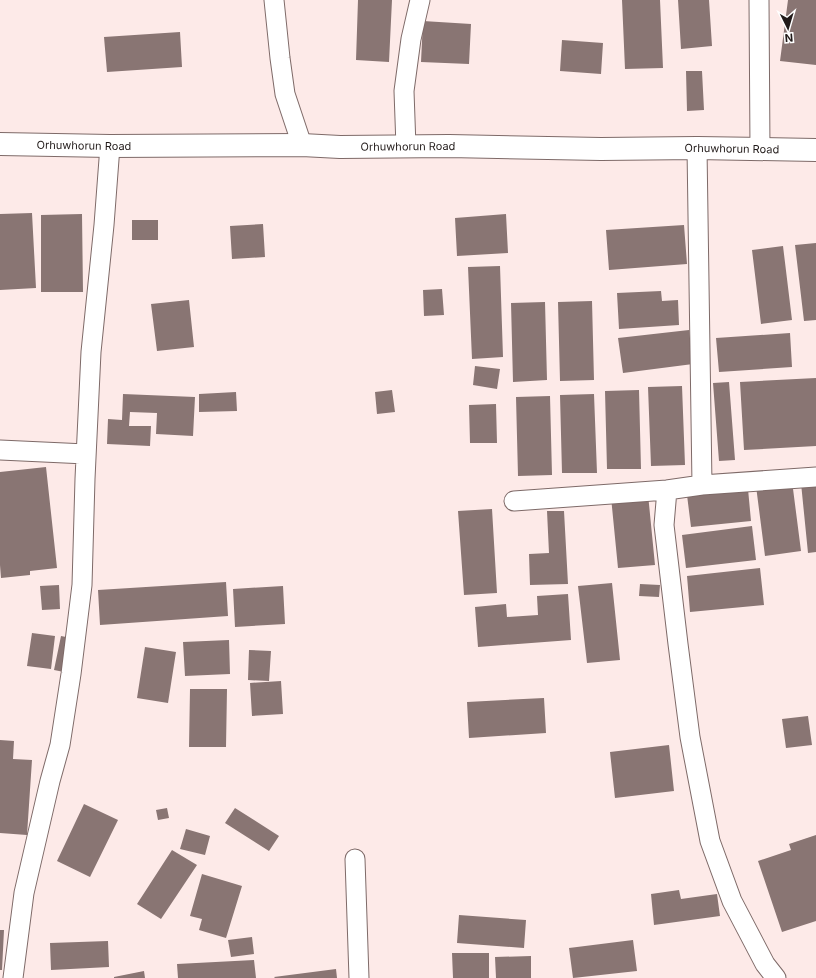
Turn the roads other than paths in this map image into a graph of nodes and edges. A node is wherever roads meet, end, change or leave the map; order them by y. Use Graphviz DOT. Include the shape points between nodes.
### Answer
graph roads {
  1 [pos="274,0"];
  2 [pos="420,0"];
  3 [pos="759,0"];
  4 [pos="0,144"];
  5 [pos="302,145"];
  6 [pos="110,146"];
  7 [pos="406,147"];
  8 [pos="697,148"];
  9 [pos="760,149"];
  10 [pos="816,150"];
  11 [pos="0,450"];
  12 [pos="86,454"];
  13 [pos="816,477"];
  14 [pos="702,485"];
  15 [pos="667,490"];
  16 [pos="514,501"];
  17 [pos="355,859"];
  18 [pos="13,978"];
  19 [pos="359,978"];
  20 [pos="776,978"];
  1 -- 5 [label="street" via="285,94"];
  2 -- 7 [label="street" via="411,38 404,91"];
  3 -- 9 [label="street"];
  4 -- 6 [label="street, Orhuwhorun Road"];
  5 -- 6 [label="street, Orhuwhorun Road"];
  5 -- 7 [label="street, Orhuwhorun Road"];
  6 -- 12 [label="street"];
  7 -- 8 [label="street, Orhuwhorun Road"];
  8 -- 9 [label="street, Orhuwhorun Road"];
  8 -- 14 [label="street"];
  9 -- 10 [label="street, Orhuwhorun Road"];
  11 -- 12 [label="street"];
  12 -- 18 [label="street" via="82,585 71,674 60,745 24,893"];
  13 -- 14 [label="street"];
  14 -- 15 [label="street"];
  15 -- 16 [label="street"];
  15 -- 20 [label="street" via="664,525 678,644 690,737 710,841 732,901 765,964"];
  17 -- 19 [label="street"];
}
